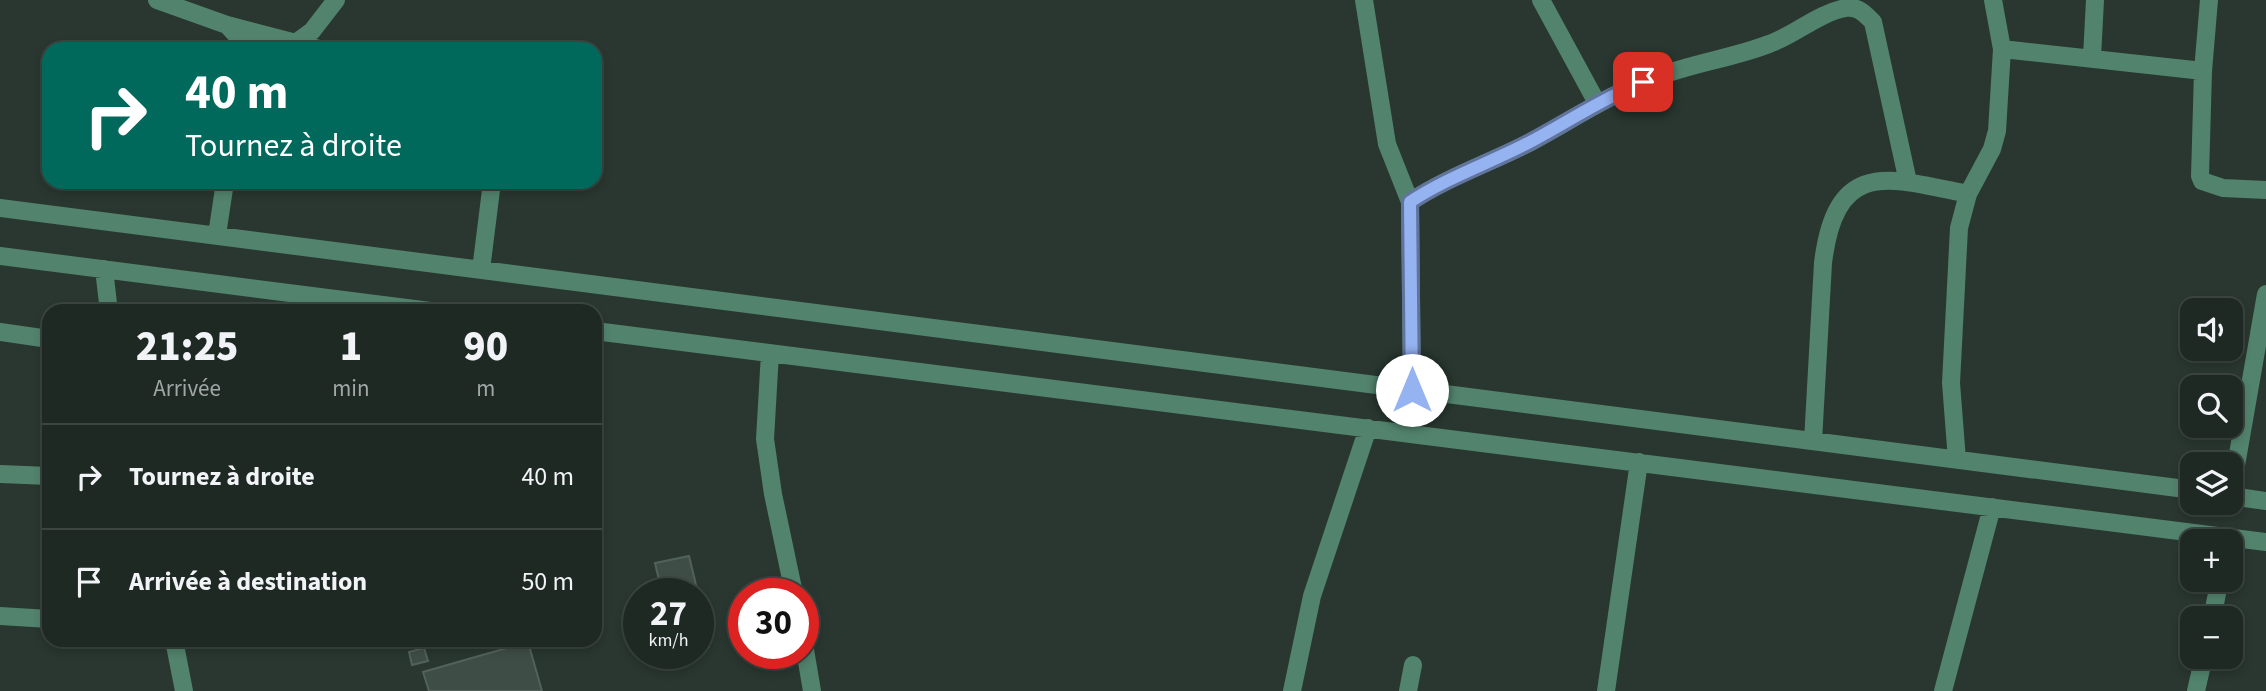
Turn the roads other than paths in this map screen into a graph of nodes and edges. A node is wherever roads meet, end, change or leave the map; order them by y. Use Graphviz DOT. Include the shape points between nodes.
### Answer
graph roads {
  1 [pos="157,0"];
  2 [pos="336,0"];
  3 [pos="1364,0"];
  4 [pos="1541,0"];
  5 [pos="1993,0"];
  6 [pos="2095,0"];
  7 [pos="2209,0"];
  8 [pos="227,25"];
  9 [pos="243,42"];
  10 [pos="279,42"];
  11 [pos="297,42"];
  12 [pos="2002,49"];
  13 [pos="2091,57"];
  14 [pos="2203,71"];
  15 [pos="1597,103"];
  16 [pos="1908,182"];
  17 [pos="224,189"];
  18 [pos="491,189"];
  19 [pos="2266,190"];
  20 [pos="1968,194"];
  21 [pos="1410,202"];
  22 [pos="0,208"];
  23 [pos="217,235"];
  24 [pos="0,256"];
  25 [pos="104,269"];
  26 [pos="481,270"];
  27 [pos="2266,294"];
  28 [pos="108,304"];
  29 [pos="376,304"];
  30 [pos="0,331"];
  31 [pos="602,332"];
  32 [pos="42,338"];
  33 [pos="770,353"];
  34 [pos="1412,390"];
  35 [pos="1368,428"];
  36 [pos="1813,441"];
  37 [pos="2238,452"];
  38 [pos="1957,460"];
  39 [pos="1639,462"];
  40 [pos="0,474"];
  41 [pos="42,476"];
  42 [pos="2180,488"];
  43 [pos="2243,497"];
  44 [pos="2266,501"];
  45 [pos="1992,507"];
  46 [pos="2180,532"];
  47 [pos="2243,540"];
  48 [pos="2266,542"];
  49 [pos="791,578"];
  50 [pos="0,616"];
  51 [pos="42,619"];
  52 [pos="175,647"];
  53 [pos="1413,666"];
  54 [pos="808,669"];
  55 [pos="2201,669"];
  56 [pos="184,691"];
  57 [pos="812,691"];
  58 [pos="1292,691"];
  59 [pos="1408,691"];
  60 [pos="1606,691"];
  61 [pos="1943,691"];
  62 [pos="2196,691"];
  1 -- 8 [label="street"];
  2 -- 11 [label="street" via="312,31"];
  3 -- 21 [label="street" via="1387,144"];
  4 -- 15 [label="street"];
  5 -- 12 [label="street"];
  6 -- 13 [label="street"];
  7 -- 14 [label="street"];
  8 -- 9 [label="street"];
  8 -- 10 [label="street"];
  12 -- 13 [label="street"];
  12 -- 20 [label="street" via="1997,131"];
  13 -- 14 [label="street"];
  14 -- 19 [label="street" via="2202,181 2223,188"];
  15 -- 16 [label="street" via="1659,76 1770,44 1821,17 1856,8 1873,22"];
  15 -- 21 [label="street" via="1529,143 1438,183"];
  16 -- 20 [label="street"];
  16 -- 36 [label="street" via="1861,184 1834,217 1826,235"];
  17 -- 23 [label="street"];
  18 -- 26 [label="street"];
  20 -- 38 [label="street" via="1959,228 1954,304 1951,406"];
  21 -- 34 [label="street"];
  22 -- 23 [label="street"];
  23 -- 26 [label="street"];
  24 -- 25 [label="street"];
  25 -- 28 [label="street"];
  25 -- 29 [label="street"];
  26 -- 34 [label="street"];
  27 -- 37 [label="street"];
  30 -- 32 [label="street"];
  31 -- 33 [label="street"];
  33 -- 35 [label="street"];
  33 -- 49 [label="street" via="765,439"];
  34 -- 36 [label="street"];
  35 -- 39 [label="street"];
  35 -- 58 [label="street" via="1312,596"];
  36 -- 38 [label="street"];
  38 -- 42 [label="street"];
  39 -- 45 [label="street"];
  39 -- 60 [label="street"];
  40 -- 41 [label="street"];
  43 -- 44 [label="street"];
  45 -- 46 [label="street"];
  45 -- 61 [label="street"];
  47 -- 48 [label="street"];
  50 -- 51 [label="street"];
  52 -- 56 [label="street"];
  53 -- 59 [label="street"];
  54 -- 57 [label="street"];
  55 -- 62 [label="street"];
}
